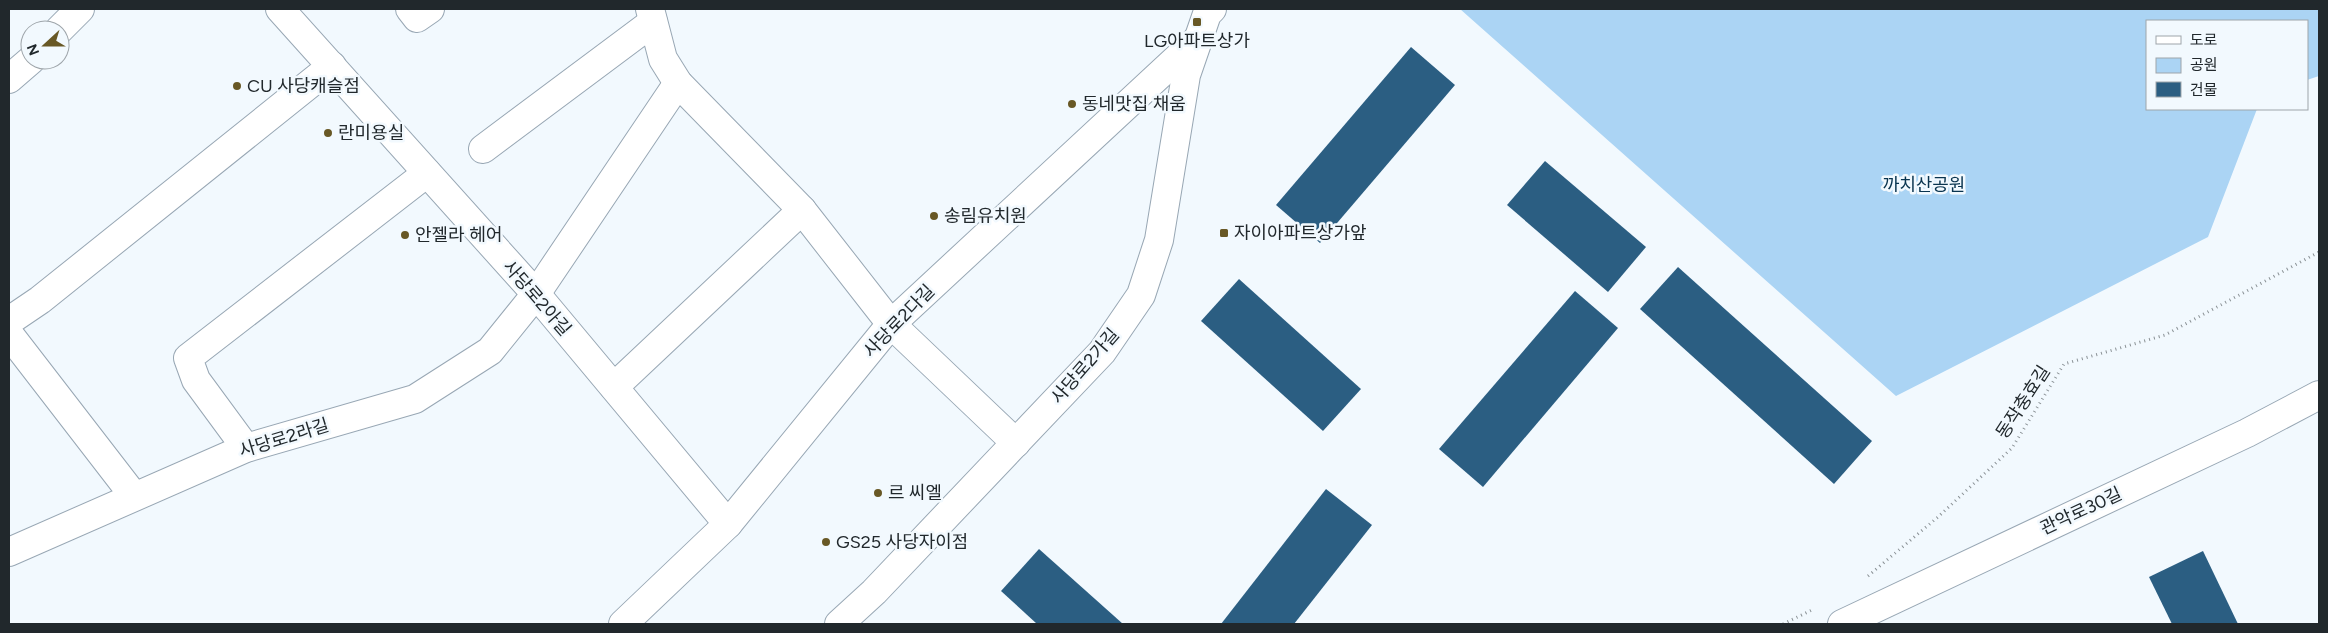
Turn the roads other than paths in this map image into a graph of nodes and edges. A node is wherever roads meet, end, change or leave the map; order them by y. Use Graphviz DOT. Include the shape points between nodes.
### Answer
graph roads {
  1 [pos="80,9"];
  2 [pos="280,9"];
  3 [pos="410,9"];
  4 [pos="430,9"];
  5 [pos="651,15"];
  6 [pos="1203,18"];
  7 [pos="69,20"];
  8 [pos="332,66"];
  9 [pos="20,70"];
  10 [pos="9,79"];
  11 [pos="678,84"];
  12 [pos="483,149"];
  13 [pos="427,173"];
  14 [pos="802,210"];
  15 [pos="536,294"];
  16 [pos="9,322"];
  17 [pos="891,324"];
  18 [pos="9,334"];
  19 [pos="614,388"];
  20 [pos="2319,395"];
  21 [pos="1016,443"];
  22 [pos="246,448"];
  23 [pos="134,496"];
  24 [pos="728,524"];
  25 [pos="9,552"];
  26 [pos="623,624"];
  27 [pos="839,624"];
  28 [pos="1842,624"];
  1 -- 7 [label="street"];
  2 -- 8 [label="street, 사당로2아길"];
  3 -- 4 [label="street" via="417,18"];
  5 -- 11 [label="street" via="663,59"];
  5 -- 12 [label="street"];
  6 -- 17 [label="street, 사당로2다길"];
  6 -- 21 [label="street, 사당로2가길" via="1186,75 1159,240 1140,295 1102,352"];
  8 -- 13 [label="street, 사당로2아길"];
  8 -- 16 [label="street"];
  9 -- 10 [label="street"];
  11 -- 14 [label="street"];
  11 -- 15 [label="street, 사당로2라길"];
  13 -- 15 [label="street, 사당로2아길"];
  13 -- 22 [label="street" via="188,358 196,380"];
  14 -- 17 [label="street"];
  14 -- 19 [label="street"];
  15 -- 19 [label="street, 사당로2아길"];
  15 -- 22 [label="street, 사당로2라길" via="490,351 415,399"];
  17 -- 21 [label="street"];
  17 -- 24 [label="street, 사당로2다길"];
  18 -- 23 [label="street"];
  19 -- 24 [label="street, 사당로2아길"];
  20 -- 28 [label="street, 관악로30길" via="2247,433"];
  21 -- 27 [label="street, 사당로2가길" via="874,592"];
  22 -- 23 [label="street, 사당로2라길"];
  23 -- 25 [label="street, 사당로2라길"];
  24 -- 26 [label="street, 사당로2다길"];
}
